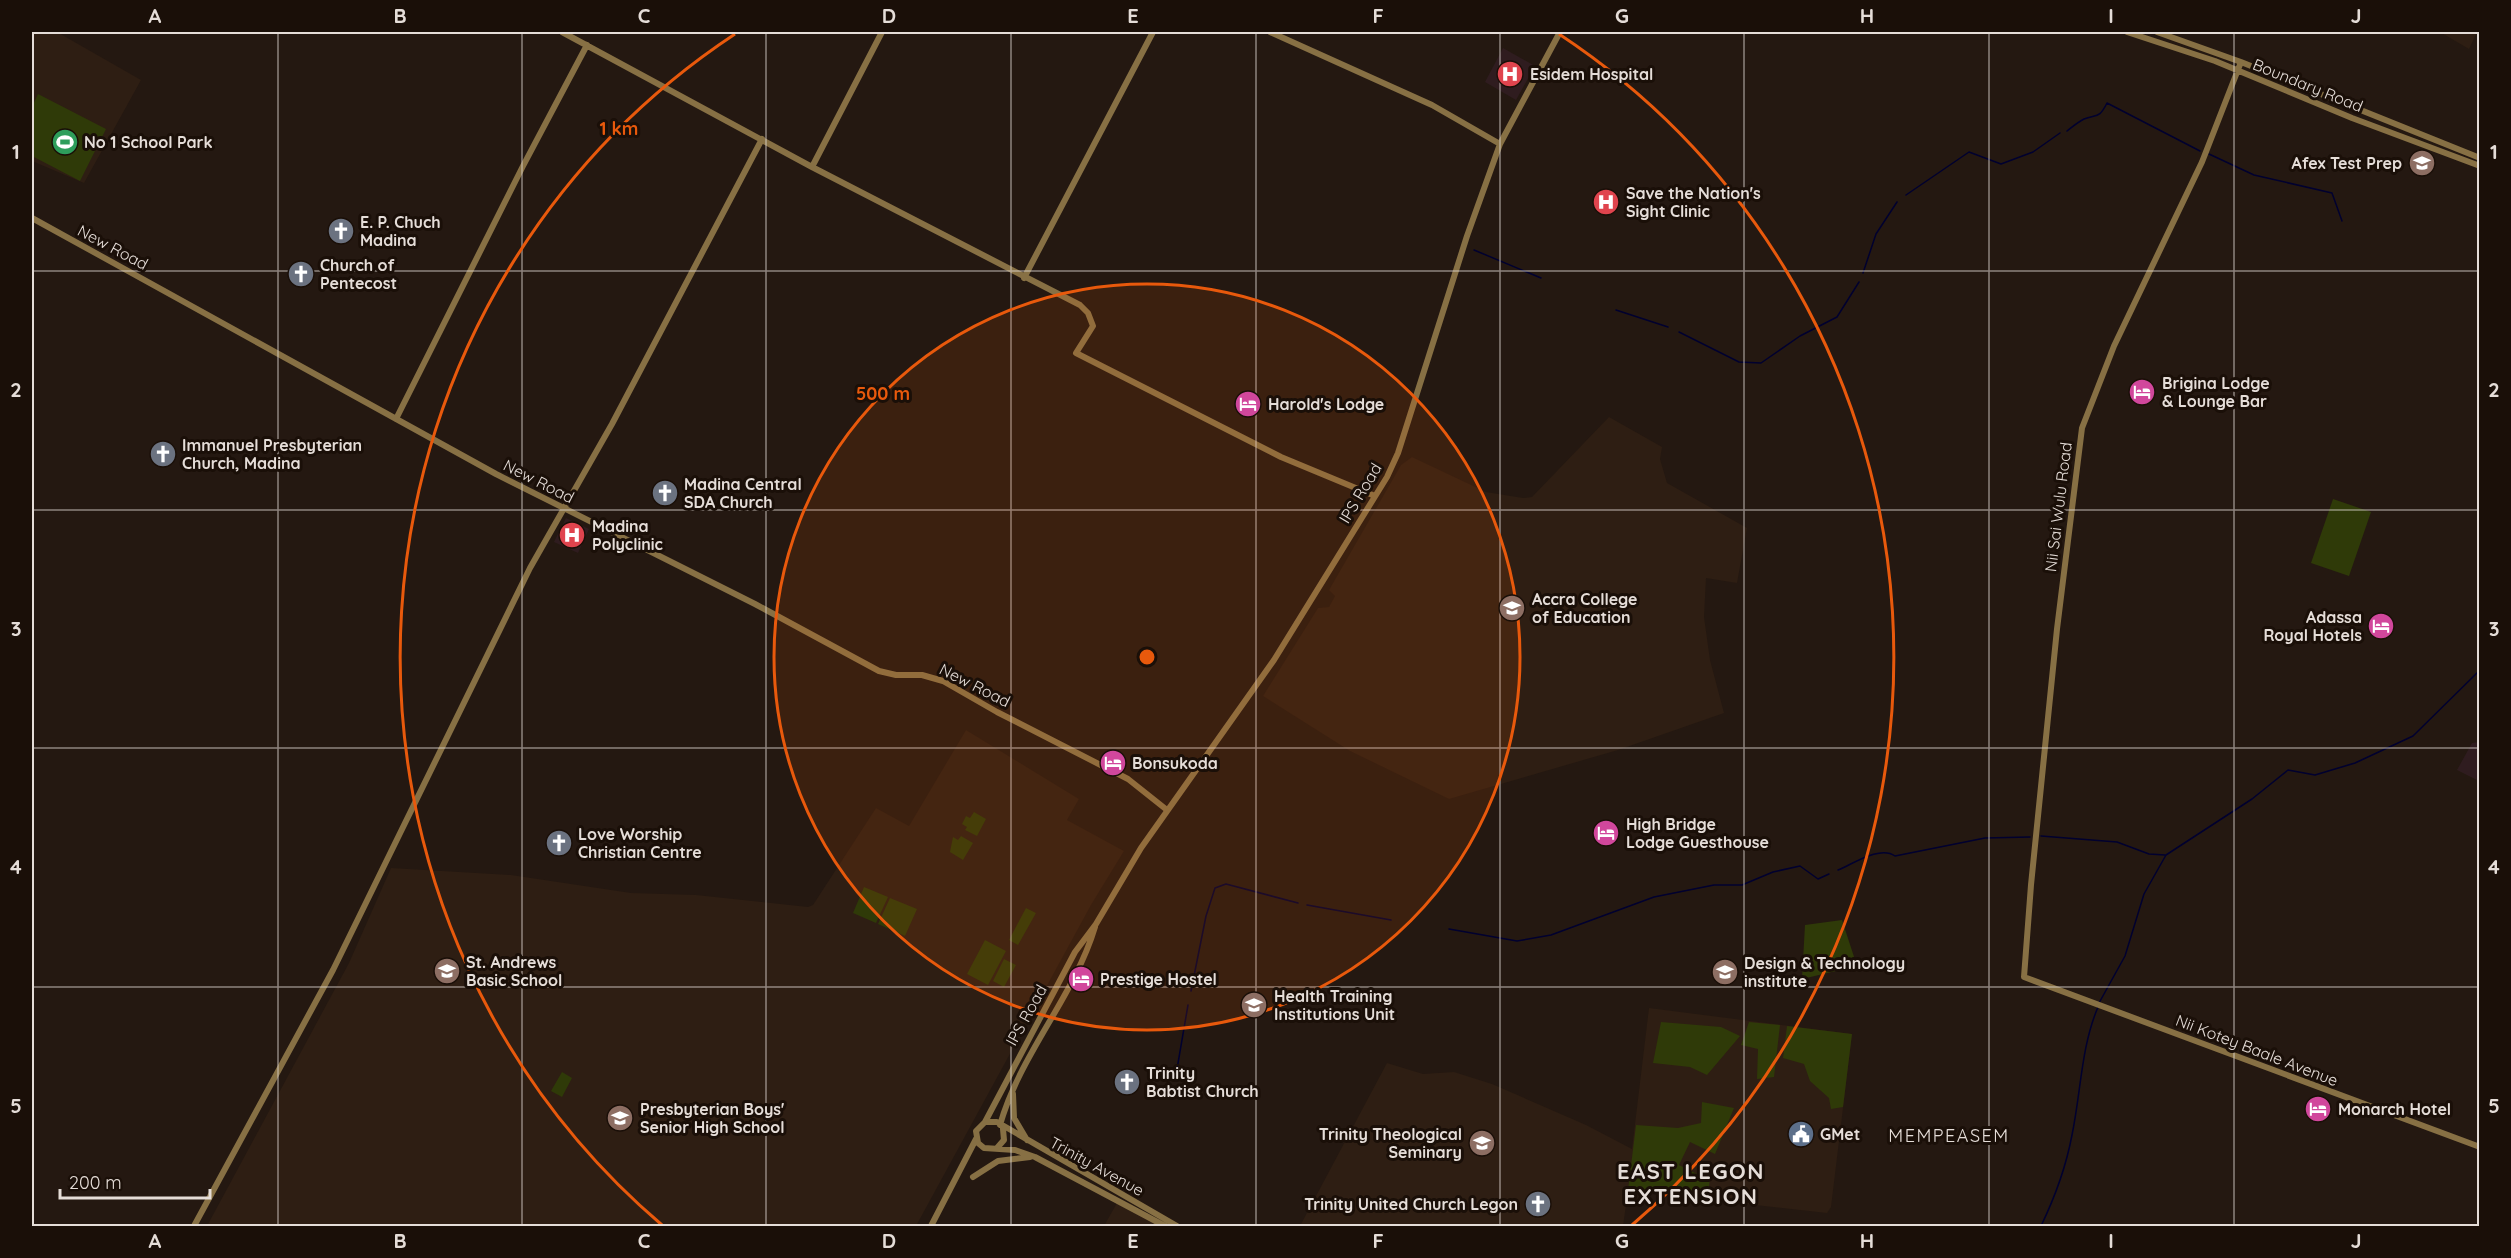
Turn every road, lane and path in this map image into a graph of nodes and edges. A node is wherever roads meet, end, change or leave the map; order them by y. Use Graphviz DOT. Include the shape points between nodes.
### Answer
graph roads {
  1 [pos="562,32"];
  2 [pos="882,32"];
  3 [pos="1153,32"];
  4 [pos="1270,32"];
  5 [pos="1560,32"];
  6 [pos="2127,32"];
  7 [pos="2157,32"];
  8 [pos="587,45"];
  9 [pos="2241,62"];
  10 [pos="2239,72"];
  11 [pos="762,139"];
  12 [pos="1500,144"];
  13 [pos="2480,158"];
  14 [pos="2480,166"];
  15 [pos="812,167"];
  16 [pos="32,218"];
  17 [pos="1024,278"];
  18 [pos="396,419"];
  19 [pos="1375,496"];
  20 [pos="563,509"];
  21 [pos="1167,810"];
  22 [pos="1096,924"];
  23 [pos="2024,977"];
  24 [pos="1013,1086"];
  25 [pos="985,1122"];
  26 [pos="1002,1126"];
  27 [pos="976,1139"];
  28 [pos="1029,1143"];
  29 [pos="2480,1148"];
  30 [pos="996,1149"];
  31 [pos="1035,1157"];
  32 [pos="973,1177"];
  33 [pos="194,1227"];
  34 [pos="931,1227"];
  35 [pos="1165,1227"];
  36 [pos="1177,1227"];
  1 -- 8 [label="street"];
  2 -- 15 [label="street"];
  3 -- 17 [label="street"];
  4 -- 12 [label="street" via="1432,105"];
  5 -- 12 [label="street, IPS Road"];
  6 -- 10 [label="street, Boundary Road"];
  7 -- 9 [label="street, Boundary Road"];
  8 -- 11 [label="street"];
  8 -- 18 [label="street"];
  9 -- 10 [label="street, Nii Sai Wulu Road"];
  9 -- 13 [label="street, Boundary Road"];
  10 -- 14 [label="street, Boundary Road"];
  10 -- 23 [label="street, Nii Sai Wulu Road" via="2187,197 2110,353 2082,428 2056,629"];
  11 -- 15 [label="street"];
  11 -- 20 [label="street"];
  12 -- 19 [label="street, IPS Road" via="1398,453"];
  15 -- 17 [label="street"];
  16 -- 18 [label="street, New Road"];
  17 -- 19 [label="street" via="1080,305 1088,313 1093,326 1076,353 1281,457"];
  18 -- 20 [label="street, New Road"];
  19 -- 21 [label="street, IPS Road" via="1274,660"];
  20 -- 21 [label="street, New Road" via="755,604 879,671 943,681 1128,779"];
  20 -- 33 [label="street" via="480,665 445,745 333,970"];
  21 -- 22 [label="street, IPS Road"];
  22 -- 24 [label="street, IPS Road" via="1090,943"];
  22 -- 25 [label="street, IPS Road" via="1075,952"];
  23 -- 29 [label="street, Nii Kotey Baale Avenue"];
  24 -- 26 [label="street, IPS Road"];
  24 -- 28 [label="street" via="1012,1114"];
  25 -- 26 [label="street"];
  25 -- 27 [label="street" via="978,1127"];
  26 -- 28 [label="street, Trinity Avenue"];
  26 -- 30 [label="street" via="1004,1140"];
  27 -- 30 [label="street" via="984,1148"];
  27 -- 34 [label="street"];
  28 -- 36 [label="street, Trinity Avenue"];
  30 -- 31 [label="street, Trinity Avenue"];
  31 -- 32 [label="street" via="1003,1160"];
  31 -- 35 [label="street, Trinity Avenue"];
}
